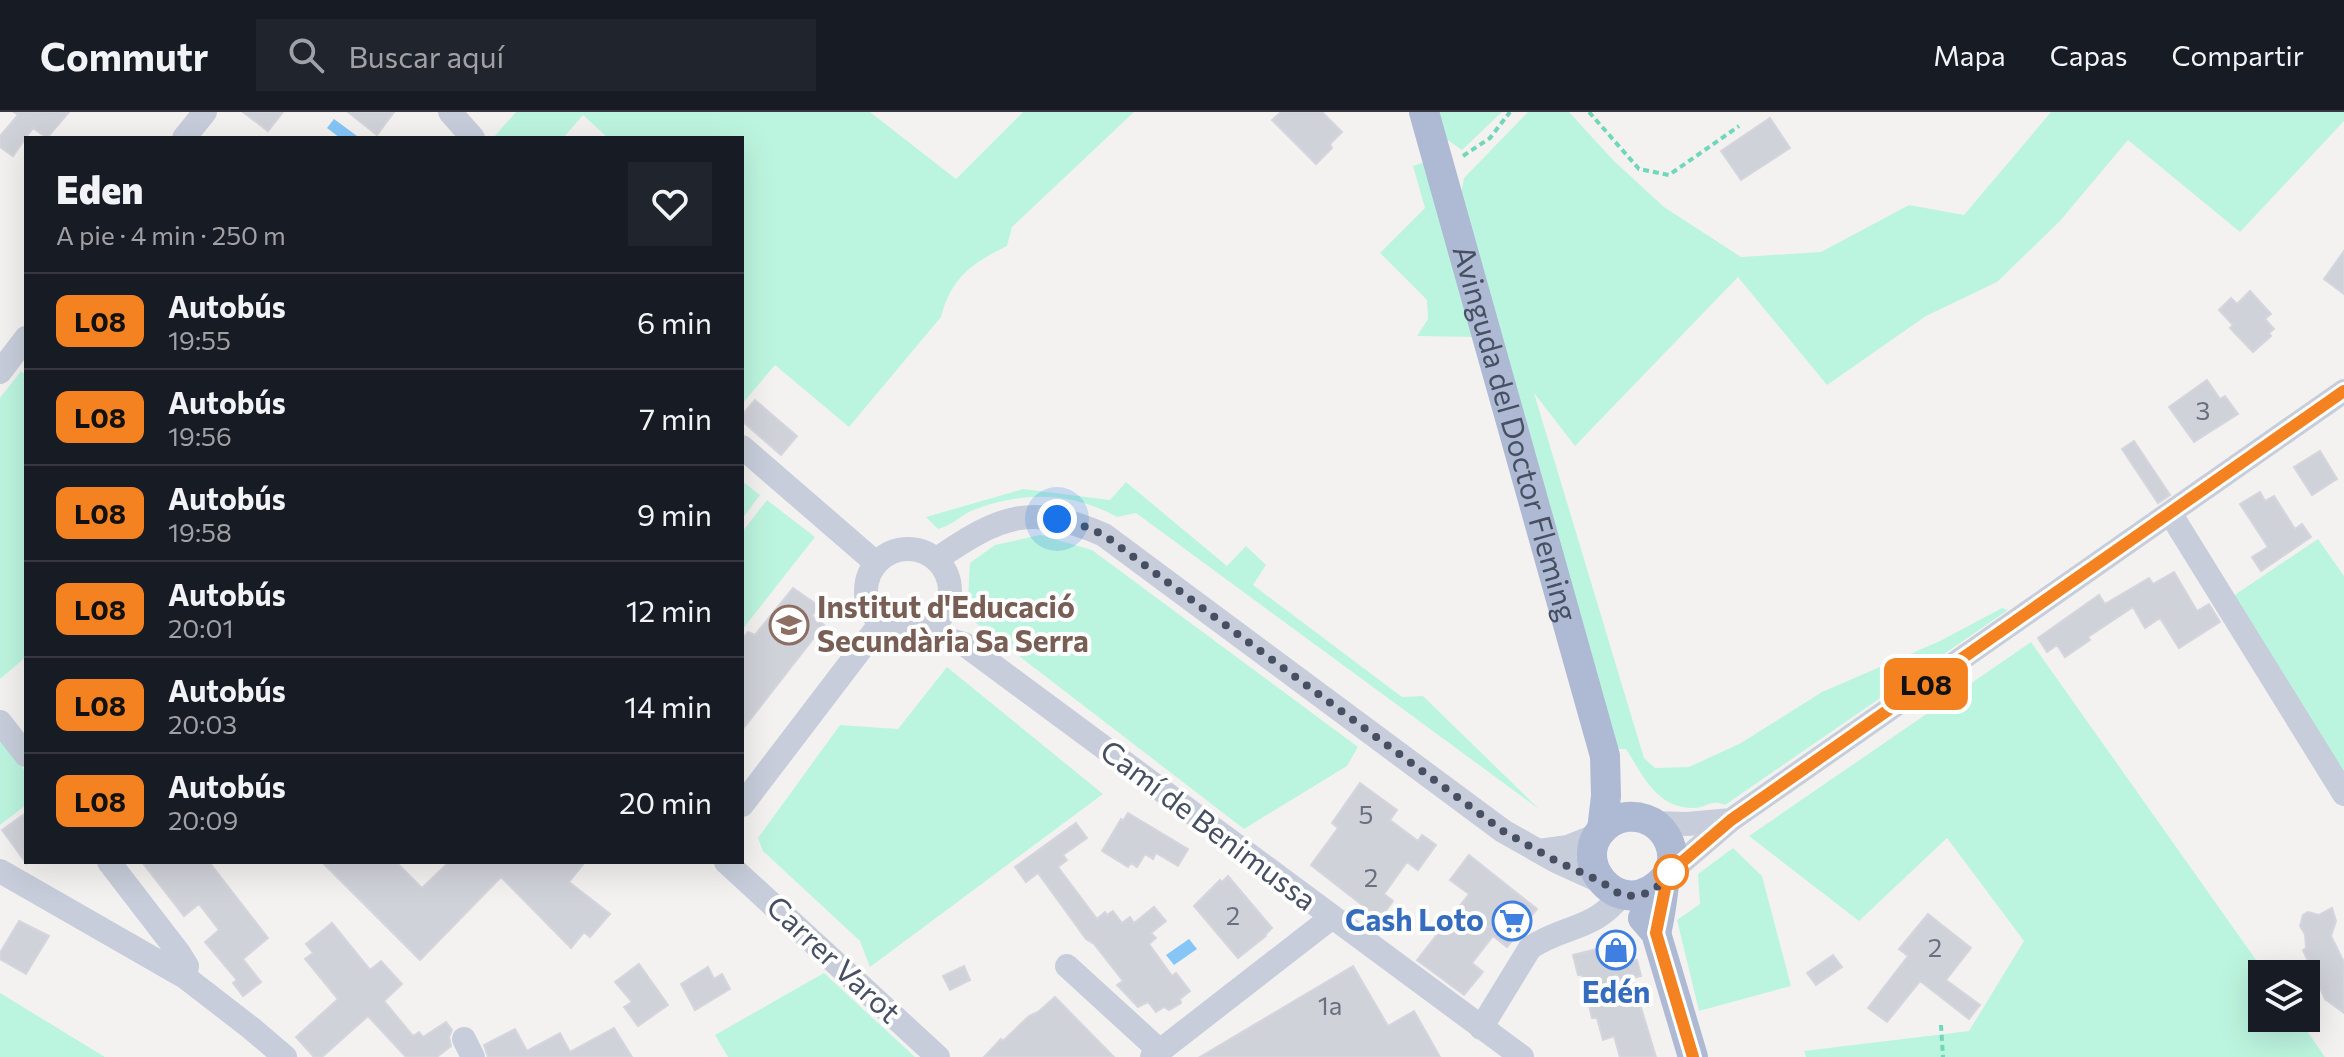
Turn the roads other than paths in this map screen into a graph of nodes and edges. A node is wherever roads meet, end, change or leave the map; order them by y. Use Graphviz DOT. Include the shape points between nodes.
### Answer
graph roads {
  1 [pos="205,112"];
  2 [pos="450,112"];
  3 [pos="1424,112"];
  4 [pos="186,136"];
  5 [pos="471,136"];
  6 [pos="24,341"];
  7 [pos="0,372"];
  8 [pos="2344,391"];
  9 [pos="744,449"];
  10 [pos="2170,513"];
  11 [pos="937,559"];
  12 [pos="876,563"];
  13 [pos="880,624"];
  14 [pos="934,626"];
  15 [pos="0,722"];
  16 [pos="24,752"];
  17 [pos="1605,756"];
  18 [pos="2344,794"];
  19 [pos="744,802"];
  20 [pos="1649,820"];
  21 [pos="1731,820"];
  22 [pos="1600,833"];
  23 [pos="1539,851"];
  24 [pos="111,864"];
  25 [pos="729,864"];
  26 [pos="0,871"];
  27 [pos="1666,876"];
  28 [pos="1615,890"];
  29 [pos="1331,918"];
  30 [pos="1656,933"];
  31 [pos="1067,966"];
  32 [pos="185,977"];
  33 [pos="1481,1028"];
  34 [pos="1156,1054"];
  35 [pos="285,1057"];
  36 [pos="938,1057"];
  37 [pos="1522,1057"];
  38 [pos="1693,1057"];
  1 -- 4 [label="street"];
  2 -- 5 [label="street"];
  3 -- 17 [label="main road, Avinguda del Doctor Fleming"];
  6 -- 7 [label="street"];
  8 -- 10 [label="street"];
  9 -- 12 [label="street"];
  10 -- 18 [label="street"];
  10 -- 21 [label="street"];
  11 -- 12 [label="street" via="917,549 895,550"];
  11 -- 14 [label="street" via="952,594"];
  11 -- 23 [label="street" via="1008,519 1037,515 1104,535 1503,831"];
  12 -- 13 [label="street" via="866,583 867,605"];
  13 -- 14 [label="street" via="897,633 916,634"];
  13 -- 19 [label="street"];
  14 -- 29 [label="street, Camí de Benimussa" via="940,637 964,644"];
  15 -- 16 [label="street"];
  17 -- 20 [label="main road, Avinguda del Doctor Fleming"];
  17 -- 22 [label="main road, Avinguda del Doctor Fleming"];
  20 -- 21 [label="street"];
  20 -- 22 [label="main road" via="1621,818"];
  20 -- 27 [label="main road" via="1669,840"];
  21 -- 27 [label="street"];
  22 -- 23 [label="street" via="1568,847"];
  22 -- 28 [label="main road" via="1593,863"];
  23 -- 28 [label="street"];
  24 -- 32 [label="street" via="179,953 187,966"];
  25 -- 36 [label="street, Carrer Varot"];
  26 -- 32 [label="street"];
  27 -- 28 [label="main road" via="1647,893"];
  27 -- 30 [label="main road"];
  28 -- 30 [label="main road"];
  28 -- 33 [label="street" via="1611,909 1593,922 1530,948"];
  29 -- 33 [label="street, Camí de Benimussa"];
  29 -- 34 [label="street"];
  30 -- 38 [label="main road"];
  31 -- 34 [label="street"];
  32 -- 35 [label="street"];
  33 -- 37 [label="street, Camí de Benimussa"];
}
